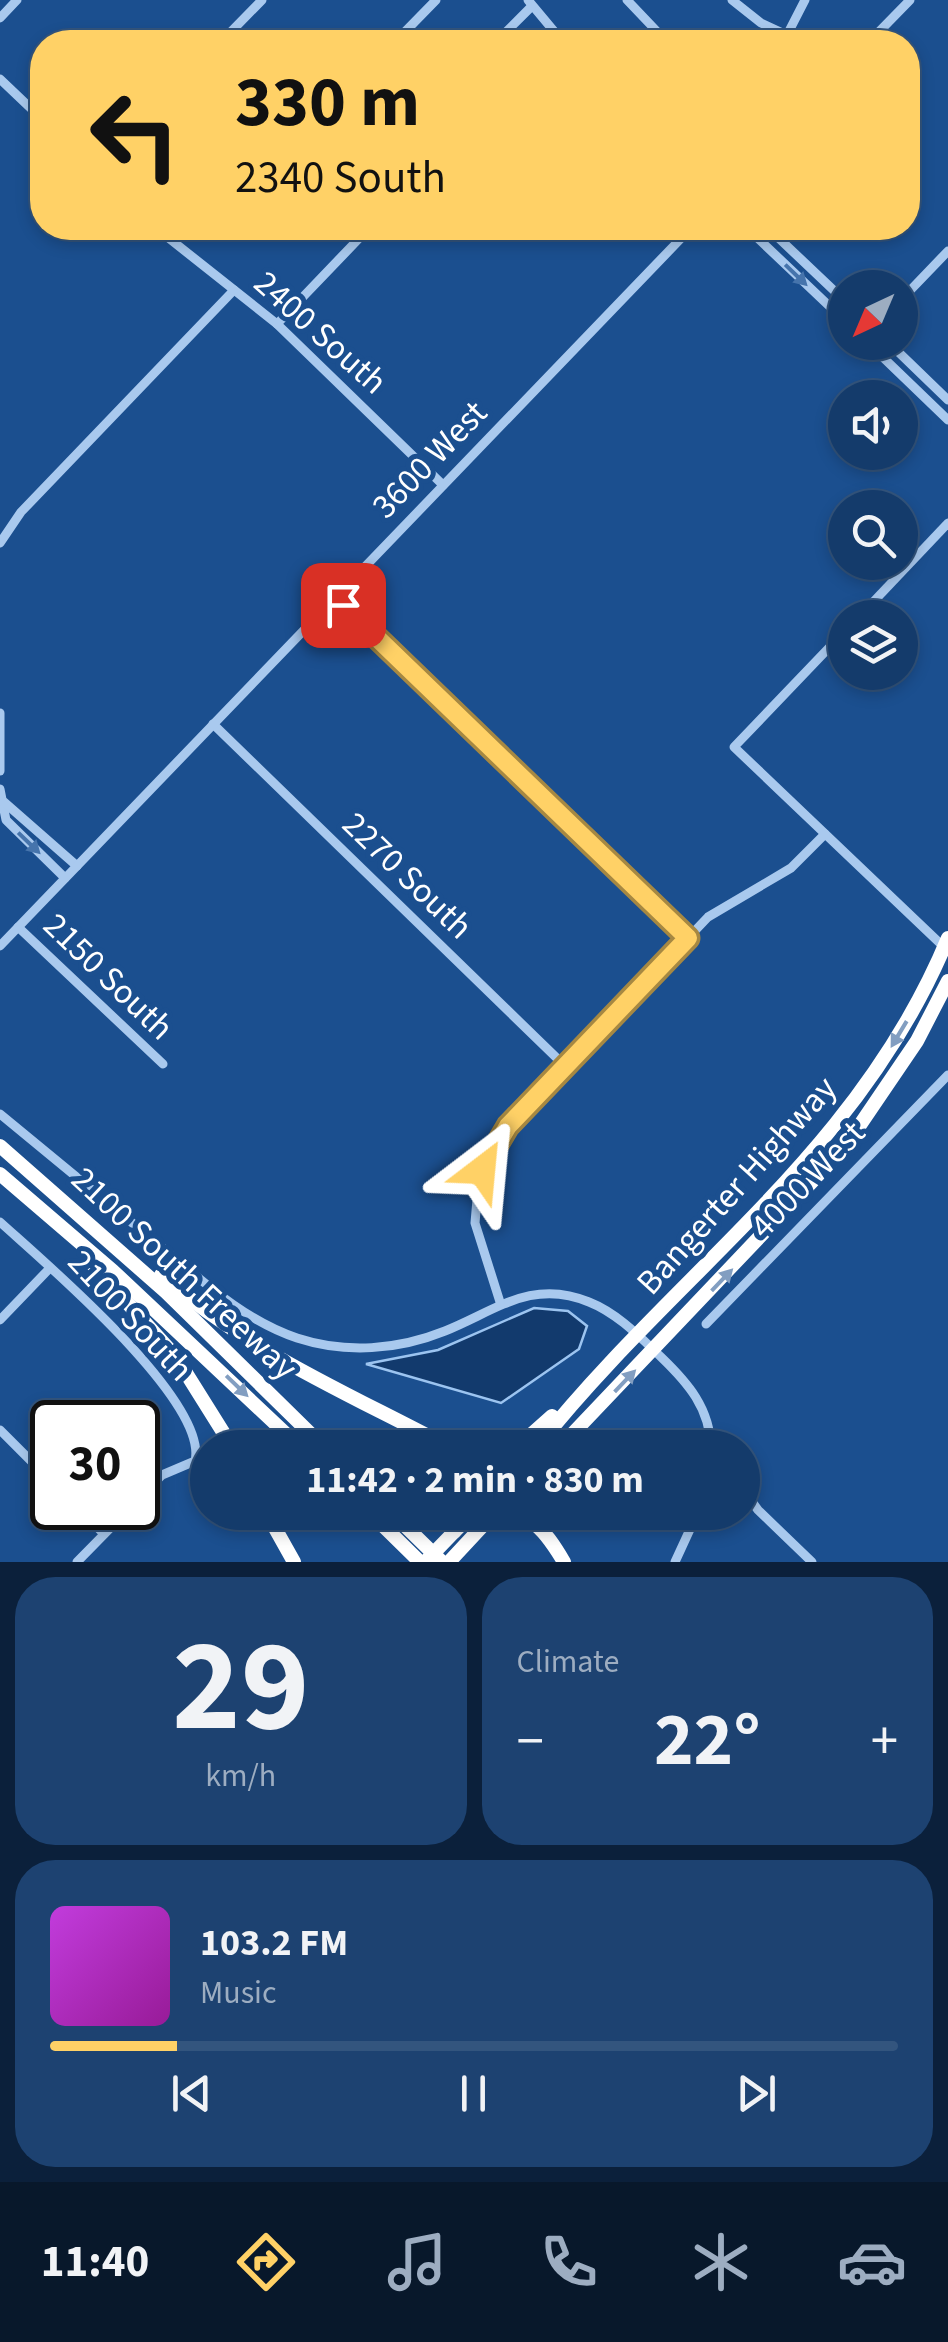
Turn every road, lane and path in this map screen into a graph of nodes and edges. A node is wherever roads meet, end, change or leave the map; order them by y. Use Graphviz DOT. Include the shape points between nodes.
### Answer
graph roads {
  1 [pos="17,0"];
  2 [pos="262,0"];
  3 [pos="436,0"];
  4 [pos="626,0"];
  5 [pos="732,0"];
  6 [pos="805,0"];
  7 [pos="910,0"];
  8 [pos="530,4"];
  9 [pos="0,18"];
  10 [pos="233,30"];
  11 [pos="407,30"];
  12 [pos="507,30"];
  13 [pos="553,30"];
  14 [pos="655,30"];
  15 [pos="778,30"];
  16 [pos="790,30"];
  17 [pos="881,30"];
  18 [pos="0,79"];
  19 [pos="30,108"];
  20 [pos="171,240"];
  21 [pos="358,240"];
  22 [pos="679,240"];
  23 [pos="759,240"];
  24 [pos="781,240"];
  25 [pos="948,251"];
  26 [pos="918,282"];
  27 [pos="828,285"];
  28 [pos="234,290"];
  29 [pos="828,306"];
  30 [pos="276,324"];
  31 [pos="886,360"];
  32 [pos="907,360"];
  33 [pos="948,400"];
  34 [pos="948,420"];
  35 [pos="443,485"];
  36 [pos="948,523"];
  37 [pos="0,542"];
  38 [pos="335,598"];
  39 [pos="875,600"];
  40 [pos="828,649"];
  41 [pos="0,713"];
  42 [pos="213,724"];
  43 [pos="0,770"];
  44 [pos="0,789"];
  45 [pos="4,802"];
  46 [pos="825,834"];
  47 [pos="77,866"];
  48 [pos="65,878"];
  49 [pos="18,927"];
  50 [pos="688,938"];
  51 [pos="0,946"];
  52 [pos="947,946"];
  53 [pos="948,981"];
  54 [pos="163,1064"];
  55 [pos="565,1066"];
  56 [pos="948,1074"];
  57 [pos="0,1114"];
  58 [pos="0,1146"];
  59 [pos="0,1174"];
  60 [pos="0,1222"];
  61 [pos="62,1226"];
  62 [pos="100,1230"];
  63 [pos="50,1268"];
  64 [pos="500,1302"];
  65 [pos="0,1320"];
  66 [pos="706,1324"];
  67 [pos="639,1336"];
  68 [pos="654,1350"];
  69 [pos="620,1356"];
  70 [pos="401,1421"];
  71 [pos="0,1430"];
  72 [pos="223,1430"];
  73 [pos="282,1430"];
  74 [pos="306,1430"];
  75 [pos="418,1430"];
  76 [pos="421,1430"];
  77 [pos="536,1430"];
  78 [pos="552,1430"];
  79 [pos="576,1430"];
  80 [pos="707,1430"];
  81 [pos="30,1460"];
  82 [pos="160,1477"];
  83 [pos="760,1512"];
  84 [pos="100,1530"];
  85 [pos="108,1530"];
  86 [pos="275,1530"];
  87 [pos="388,1530"];
  88 [pos="411,1530"];
  89 [pos="456,1530"];
  90 [pos="479,1530"];
  91 [pos="543,1530"];
  92 [pos="549,1530"];
  93 [pos="690,1530"];
  94 [pos="104,1534"];
  95 [pos="77,1562"];
  96 [pos="291,1562"];
  97 [pos="423,1562"];
  98 [pos="446,1562"];
  99 [pos="566,1562"];
  100 [pos="676,1562"];
  101 [pos="812,1562"];
  1 -- 9 [label="street"];
  2 -- 10 [label="street"];
  3 -- 11 [label="street"];
  4 -- 14 [label="street"];
  5 -- 15 [label="street"];
  6 -- 16 [label="street"];
  7 -- 17 [label="street"];
  8 -- 12 [label="street"];
  8 -- 13 [label="street"];
  18 -- 19 [label="street"];
  20 -- 28 [label="street, 2400 South"];
  21 -- 30 [label="street"];
  22 -- 35 [label="street, 3600 West"];
  23 -- 29 [label="street, one-way"];
  24 -- 27 [label="street"];
  25 -- 26 [label="street"];
  28 -- 30 [label="street, 2400 South"];
  28 -- 37 [label="street" via="21,512"];
  30 -- 35 [label="street, 2400 South"];
  31 -- 34 [label="street"];
  32 -- 33 [label="street"];
  35 -- 38 [label="street, 3600 West"];
  36 -- 39 [label="street"];
  38 -- 42 [label="street, 3600 West"];
  38 -- 50 [label="street"];
  40 -- 46 [label="street" via="734,747"];
  41 -- 43 [label="street"];
  42 -- 47 [label="street, 3600 West"];
  42 -- 55 [label="street, 2270 South"];
  44 -- 45 [label="street"];
  45 -- 47 [label="street"];
  45 -- 48 [label="street, one-way" via="6,820"];
  46 -- 50 [label="street" via="791,868 718,910"];
  46 -- 52 [label="street"];
  47 -- 48 [label="street, 3600 West"];
  48 -- 49 [label="street, 3600 West"];
  49 -- 51 [label="street, 3600 West"];
  49 -- 54 [label="street, 2150 South"];
  50 -- 55 [label="street"];
  52 -- 67 [label="highway, Bangerter Highway, one-way" via="902,1029 832,1132"];
  68 -- 53 [label="highway, Bangerter Highway, one-way" via="844,1146 908,1055"];
  55 -- 64 [label="street" via="508,1126 482,1170 475,1222"];
  56 -- 66 [label="street, 4000 West"];
  57 -- 64 [label="street" via="244,1313 296,1338 356,1349 388,1347 448,1330"];
  58 -- 62 [label="highway, 2100 South Freeway"];
  59 -- 61 [label="highway, 2100 South Freeway"];
  60 -- 63 [label="street, 2100 South"];
  61 -- 72 [label="highway" via="176,1357"];
  61 -- 73 [label="highway, 2100 South Freeway, one-way"];
  62 -- 70 [label="highway" via="238,1337"];
  62 -- 74 [label="highway, 2100 South Freeway"];
  63 -- 65 [label="street"];
  63 -- 82 [label="street, 2100 South" via="162,1381 188,1426 194,1461"];
  64 -- 67 [label="street" via="551,1294 588,1301"];
  67 -- 68 [label="street"];
  67 -- 69 [label="highway, Bangerter Highway"];
  79 -- 68 [label="highway, Bangerter Highway, one-way"];
  68 -- 80 [label="street" via="702,1406"];
  69 -- 77 [label="highway"];
  69 -- 78 [label="highway, Bangerter Highway"];
  70 -- 75 [label="highway"];
  70 -- 76 [label="highway"];
  71 -- 81 [label="street"];
  83 -- 101 [label="street"];
  84 -- 94 [label="street"];
  85 -- 94 [label="street"];
  86 -- 96 [label="highway"];
  87 -- 97 [label="highway"];
  88 -- 98 [label="highway"];
  89 -- 97 [label="highway, bridge"];
  90 -- 98 [label="highway"];
  91 -- 99 [label="highway"];
  92 -- 99 [label="highway"];
  93 -- 100 [label="street"];
  94 -- 95 [label="street"];
}
